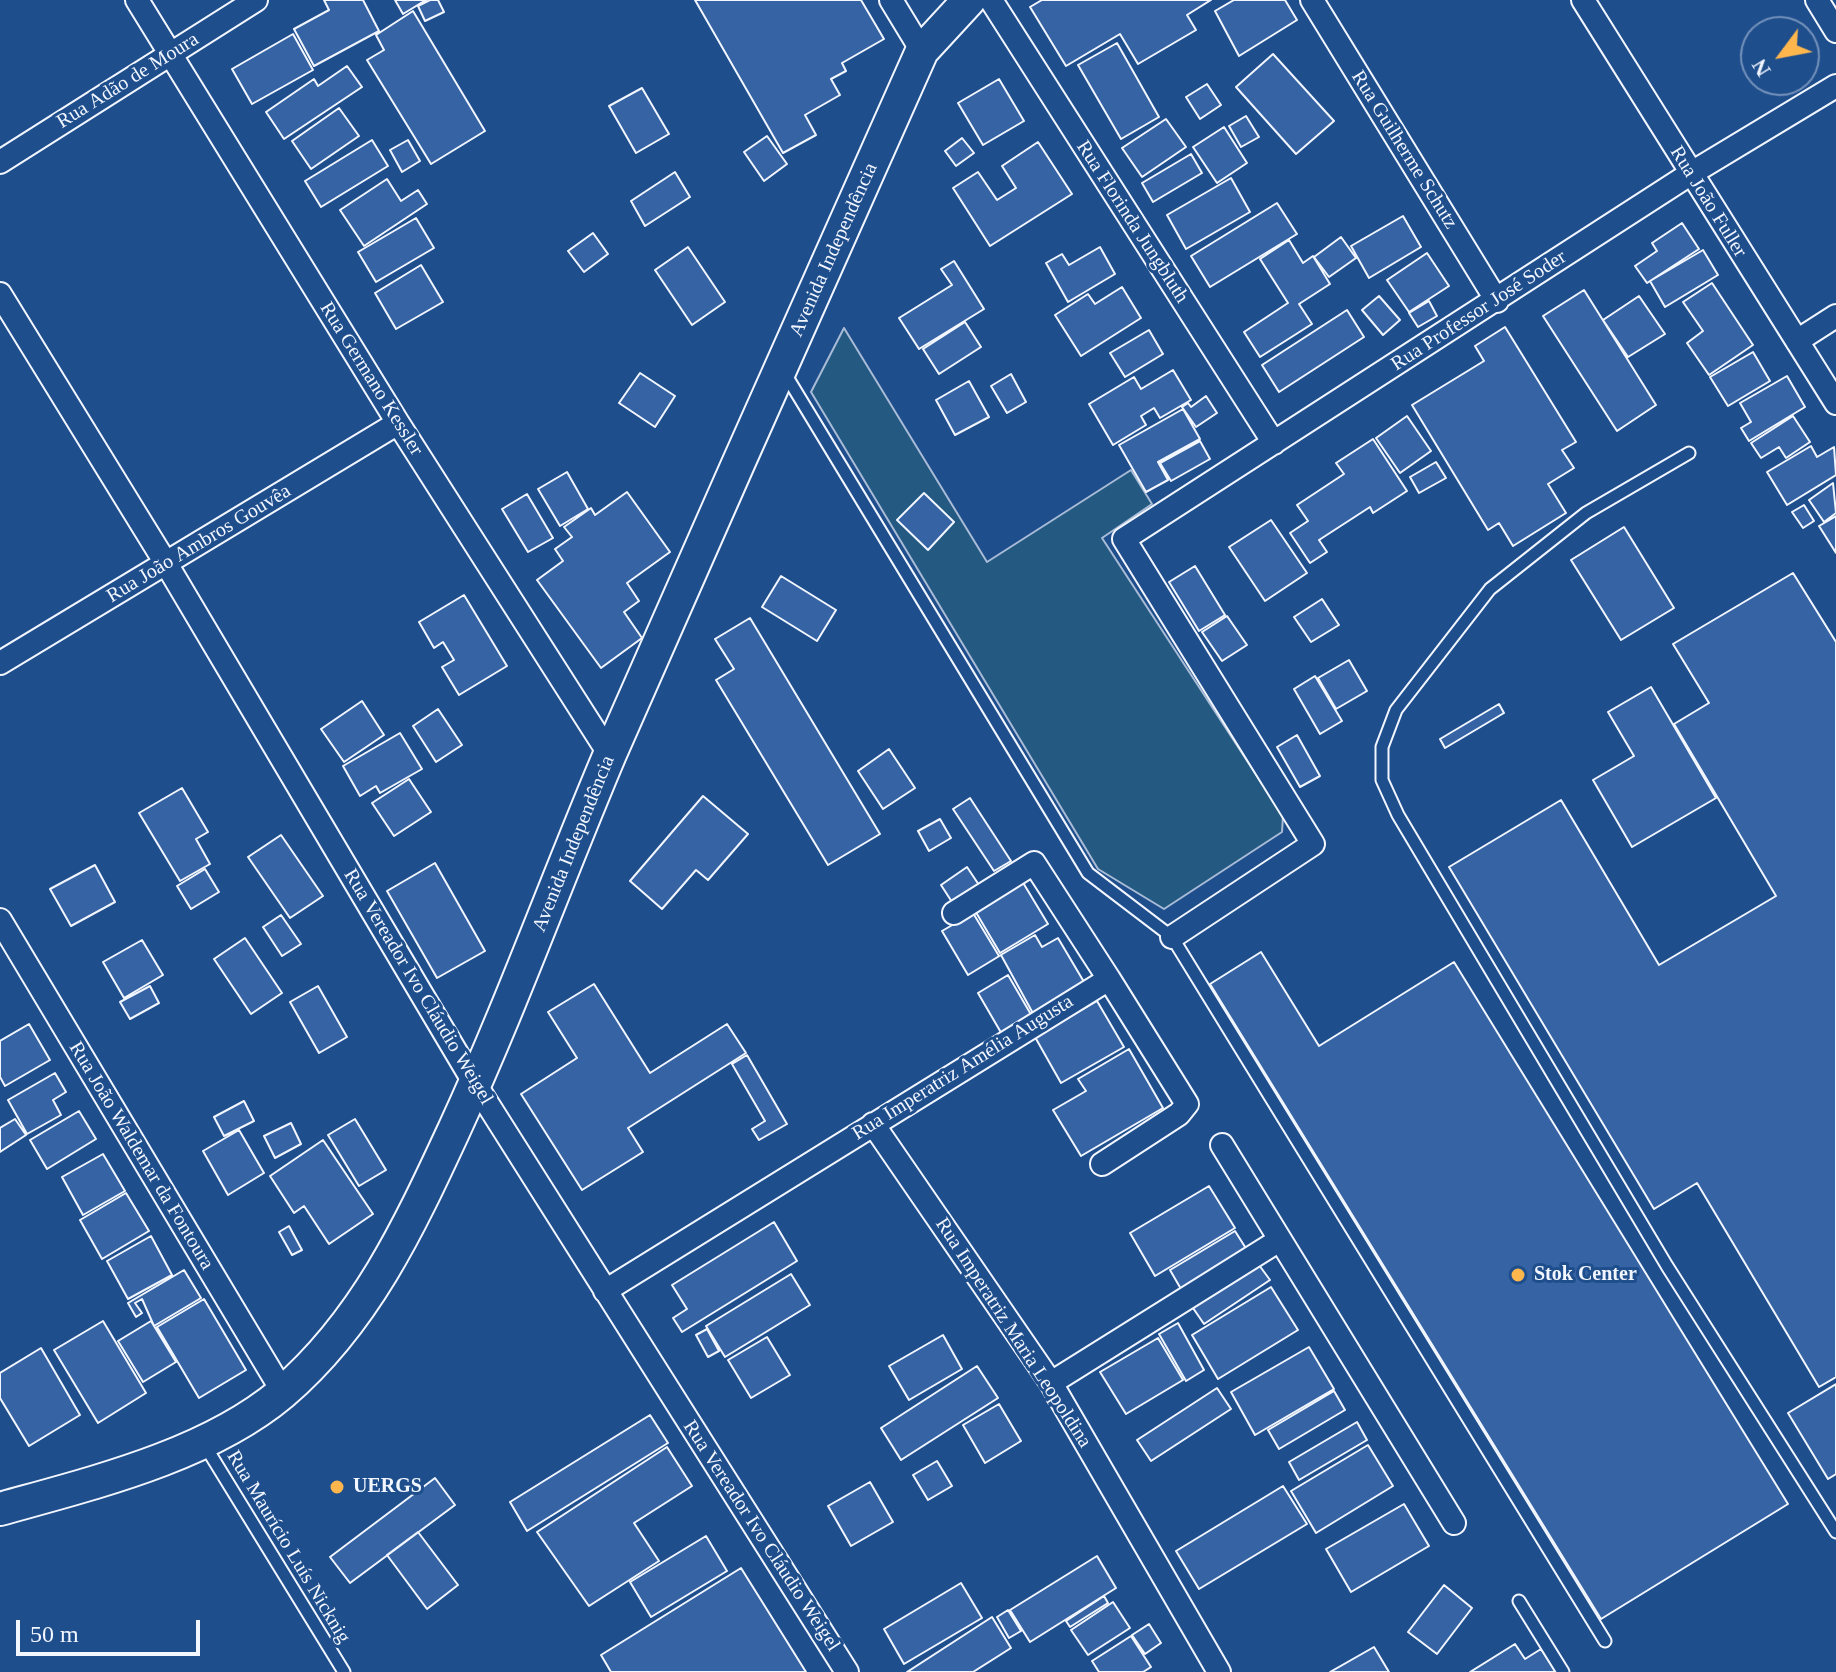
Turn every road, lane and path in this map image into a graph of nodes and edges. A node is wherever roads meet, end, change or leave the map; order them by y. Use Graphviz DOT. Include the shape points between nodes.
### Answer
graph roads {
  1 [pos="137,0"];
  2 [pos="256,0"];
  3 [pos="891,0"];
  4 [pos="969,0"];
  5 [pos="991,0"];
  6 [pos="1312,0"];
  7 [pos="1583,0"];
  8 [pos="1817,0"];
  9 [pos="1836,31"];
  10 [pos="922,51"];
  11 [pos="171,56"];
  12 [pos="1836,86"];
  13 [pos="0,162"];
  14 [pos="1690,174"];
  15 [pos="0,294"];
  16 [pos="1497,301"];
  17 [pos="1836,316"];
  18 [pos="1797,341"];
  19 [pos="782,368"];
  20 [pos="1836,403"];
  21 [pos="398,423"];
  22 [pos="1274,443"];
  23 [pos="1689,453"];
  24 [pos="167,565"];
  25 [pos="0,663"];
  26 [pos="610,755"];
  27 [pos="954,913"];
  28 [pos="0,920"];
  29 [pos="1172,937"];
  30 [pos="1109,979"];
  31 [pos="475,1084"];
  32 [pos="873,1124"];
  33 [pos="1222,1145"];
  34 [pos="1102,1164"];
  35 [pos="1278,1241"];
  36 [pos="605,1291"];
  37 [pos="1051,1383"];
  38 [pos="283,1392"];
  39 [pos="202,1440"];
  40 [pos="3,1502"];
  41 [pos="1454,1523"];
  42 [pos="1834,1525"];
  43 [pos="1519,1601"];
  44 [pos="1605,1641"];
  45 [pos="344,1672"];
  46 [pos="847,1672"];
  47 [pos="1219,1672"];
  48 [pos="1563,1672"];
  1 -- 11 [label="street, Rua Germano Kessler"];
  2 -- 11 [label="street, Rua Adão de Moura"];
  3 -- 10 [label="street"];
  4 -- 10 [label="main road, Avenida Independência"];
  5 -- 22 [label="street, Rua Florinda Jungbluth"];
  6 -- 16 [label="street, Rua Guilherme Schutz"];
  7 -- 14 [label="street, Rua João Fuller"];
  8 -- 9 [label="street"];
  10 -- 19 [label="main road, Avenida Independência"];
  11 -- 13 [label="street, Rua Adão de Moura"];
  11 -- 21 [label="street, Rua Germano Kessler"];
  12 -- 14 [label="street, Rua Professor José Soder"];
  14 -- 16 [label="street, Rua Professor José Soder"];
  14 -- 18 [label="street, Rua João Fuller"];
  15 -- 24 [label="street, Rua Vereador Ivo Cláudio Weigel"];
  16 -- 22 [label="street, Rua Professor José Soder"];
  17 -- 18 [label="street"];
  18 -- 20 [label="street, Rua João Fuller"];
  19 -- 26 [label="main road, Avenida Independência"];
  19 -- 29 [label="lane" via="1088,873"];
  21 -- 24 [label="street, Rua João Ambros Gouvêa"];
  21 -- 26 [label="street, Rua Germano Kessler"];
  22 -- 29 [label="street, Rua Professor José Soder" via="1124,539 1313,844"];
  23 -- 42 [label="lane" via="1586,513 1490,589 1396,710 1382,747 1382,780 1650,1238"];
  24 -- 25 [label="street, Rua João Ambros Gouvêa"];
  24 -- 31 [label="street, Rua Vereador Ivo Cláudio Weigel"];
  26 -- 31 [label="main road, Avenida Independência"];
  27 -- 30 [label="street" via="1034,863"];
  28 -- 38 [label="street, Rua João Waldemar da Fontoura"];
  29 -- 44 [label="lane"];
  30 -- 32 [label="street, Rua Imperatriz Amélia Augusta"];
  30 -- 34 [label="street" via="1187,1104"];
  31 -- 36 [label="street, Rua Vereador Ivo Cláudio Weigel"];
  31 -- 38 [label="main road, Avenida Independência" via="384,1272 357,1312"];
  32 -- 36 [label="street, Rua Imperatriz Amélia Augusta"];
  32 -- 37 [label="street, Rua Imperatriz Maria Leopoldina"];
  33 -- 35 [label="street"];
  35 -- 37 [label="street"];
  35 -- 41 [label="street"];
  36 -- 46 [label="street, Rua Vereador Ivo Cláudio Weigel"];
  37 -- 47 [label="street, Rua Imperatriz Maria Leopoldina"];
  38 -- 39 [label="main road, Avenida Independência" via="247,1419"];
  39 -- 40 [label="main road, Avenida Independência" via="164,1459"];
  39 -- 45 [label="lane, Rua Maurício Luís Nicknig"];
  43 -- 48 [label="lane"];
}
